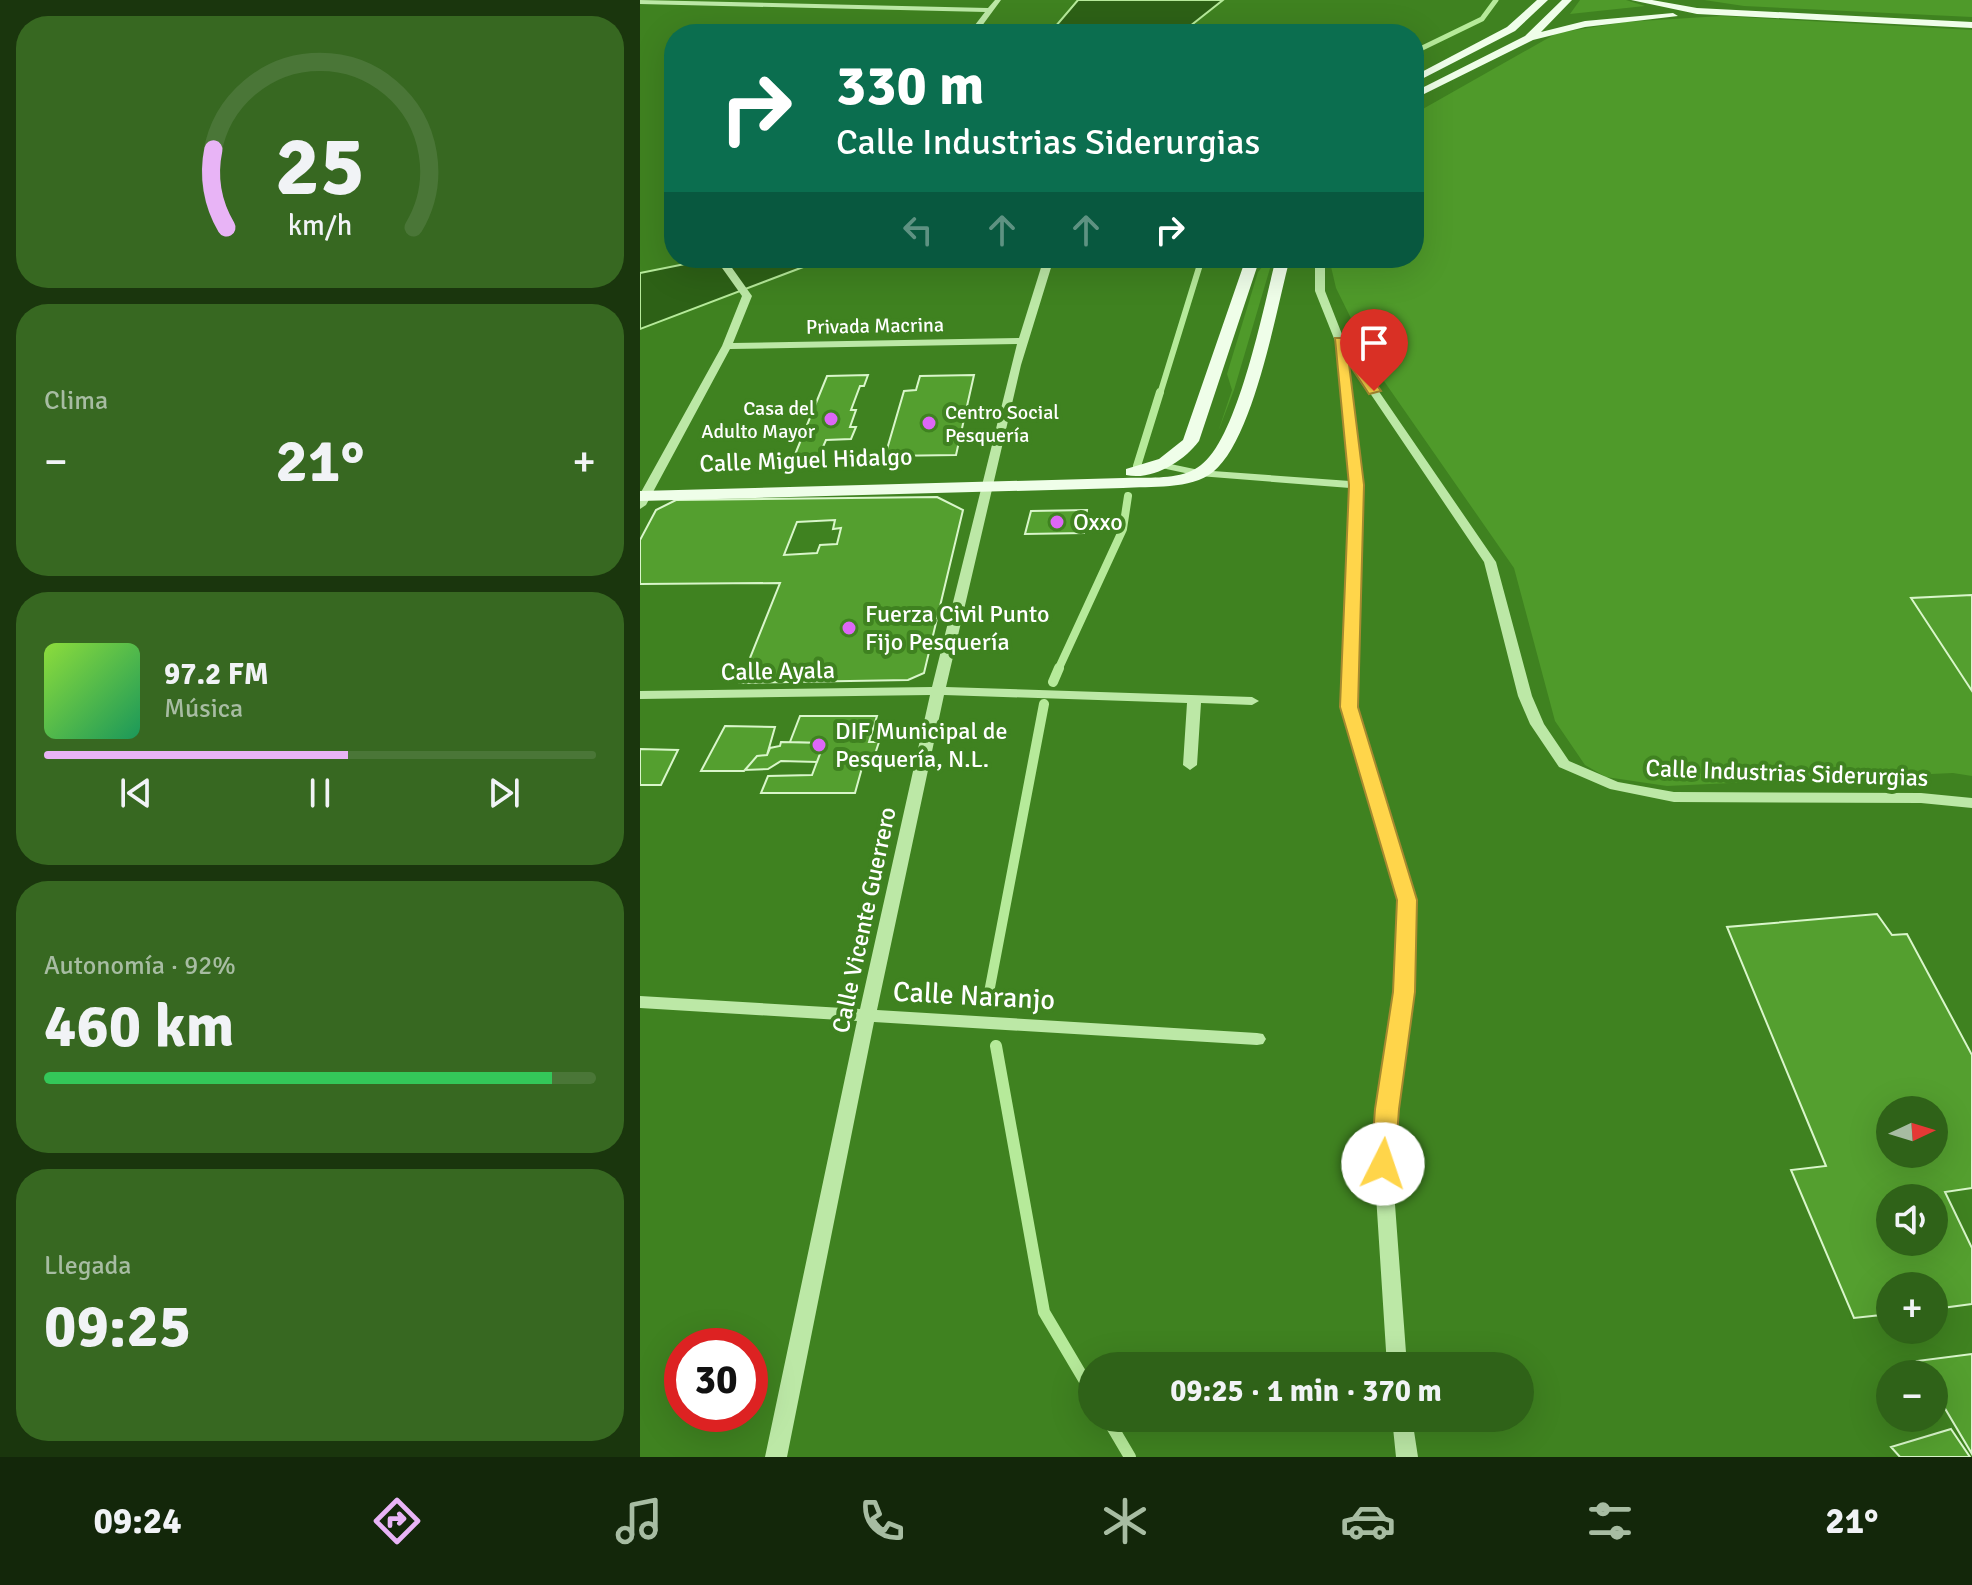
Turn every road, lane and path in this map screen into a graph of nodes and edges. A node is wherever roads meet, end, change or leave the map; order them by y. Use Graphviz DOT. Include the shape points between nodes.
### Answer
graph roads {
  1 [pos="998,0"];
  2 [pos="1543,0"];
  3 [pos="1567,0"];
  4 [pos="1636,0"];
  5 [pos="1685,0"];
  6 [pos="640,2"];
  7 [pos="991,10"];
  8 [pos="1737,12"];
  9 [pos="980,24"];
  10 [pos="1972,25"];
  11 [pos="1529,38"];
  12 [pos="1424,75"];
  13 [pos="1424,91"];
  14 [pos="727,268"];
  15 [pos="1046,268"];
  16 [pos="1250,268"];
  17 [pos="1280,268"];
  18 [pos="1320,268"];
  19 [pos="1022,341"];
  20 [pos="1340,341"];
  21 [pos="727,346"];
  22 [pos="1161,465"];
  23 [pos="1199,473"];
  24 [pos="991,482"];
  25 [pos="1356,485"];
  26 [pos="643,495"];
  27 [pos="938,691"];
  28 [pos="640,695"];
  29 [pos="1194,699"];
  30 [pos="1252,701"];
  31 [pos="1190,765"];
  32 [pos="1972,803"];
  33 [pos="640,1002"];
  34 [pos="867,1016"];
  35 [pos="1257,1039"];
  36 [pos="1396,1352"];
  37 [pos="1404,1432"];
  38 [pos="776,1457"];
  39 [pos="1407,1457"];
  1 -- 7 [label="street"];
  2 -- 12 [label="main road" via="1511,29"];
  3 -- 11 [label="main road"];
  4 -- 8 [label="main road"];
  5 -- 8 [label="main road"];
  6 -- 7 [label="street"];
  7 -- 9 [label="street"];
  8 -- 10 [label="main road"];
  8 -- 11 [label="main road" via="1607,21"];
  11 -- 13 [label="main road"];
  14 -- 21 [label="street" via="747,296"];
  15 -- 19 [label="street, Calle Vicente Guerrero"];
  16 -- 22 [label="main road" via="1199,424 1185,449"];
  17 -- 23 [label="main road" via="1240,414 1221,456"];
  18 -- 20 [label="street" via="1320,291"];
  19 -- 21 [label="street, Privada Macrina"];
  19 -- 24 [label="street, Calle Vicente Guerrero"];
  20 -- 25 [label="street"];
  20 -- 32 [label="street, Calle Industrias Siderurgias" via="1490,562 1525,696 1542,734 1564,764 1615,786 1674,797"];
  21 -- 26 [label="street"];
  22 -- 23 [label="street"];
  22 -- 24 [label="main road"];
  23 -- 24 [label="main road" via="1123,483"];
  23 -- 25 [label="street"];
  24 -- 26 [label="main road"];
  24 -- 27 [label="street, Calle Vicente Guerrero"];
  25 -- 36 [label="street" via="1349,707 1407,900 1404,992 1383,1164"];
  27 -- 28 [label="street, Calle Ayala"];
  27 -- 29 [label="street, Calle Ayala"];
  27 -- 34 [label="street, Calle Vicente Guerrero"];
  29 -- 30 [label="street, Calle Ayala"];
  29 -- 31 [label="street"];
  33 -- 34 [label="street, Calle Naranjo"];
  34 -- 35 [label="street, Calle Naranjo"];
  34 -- 38 [label="street, Calle Vicente Guerrero"];
  37 -- 39 [label="street"];
}
